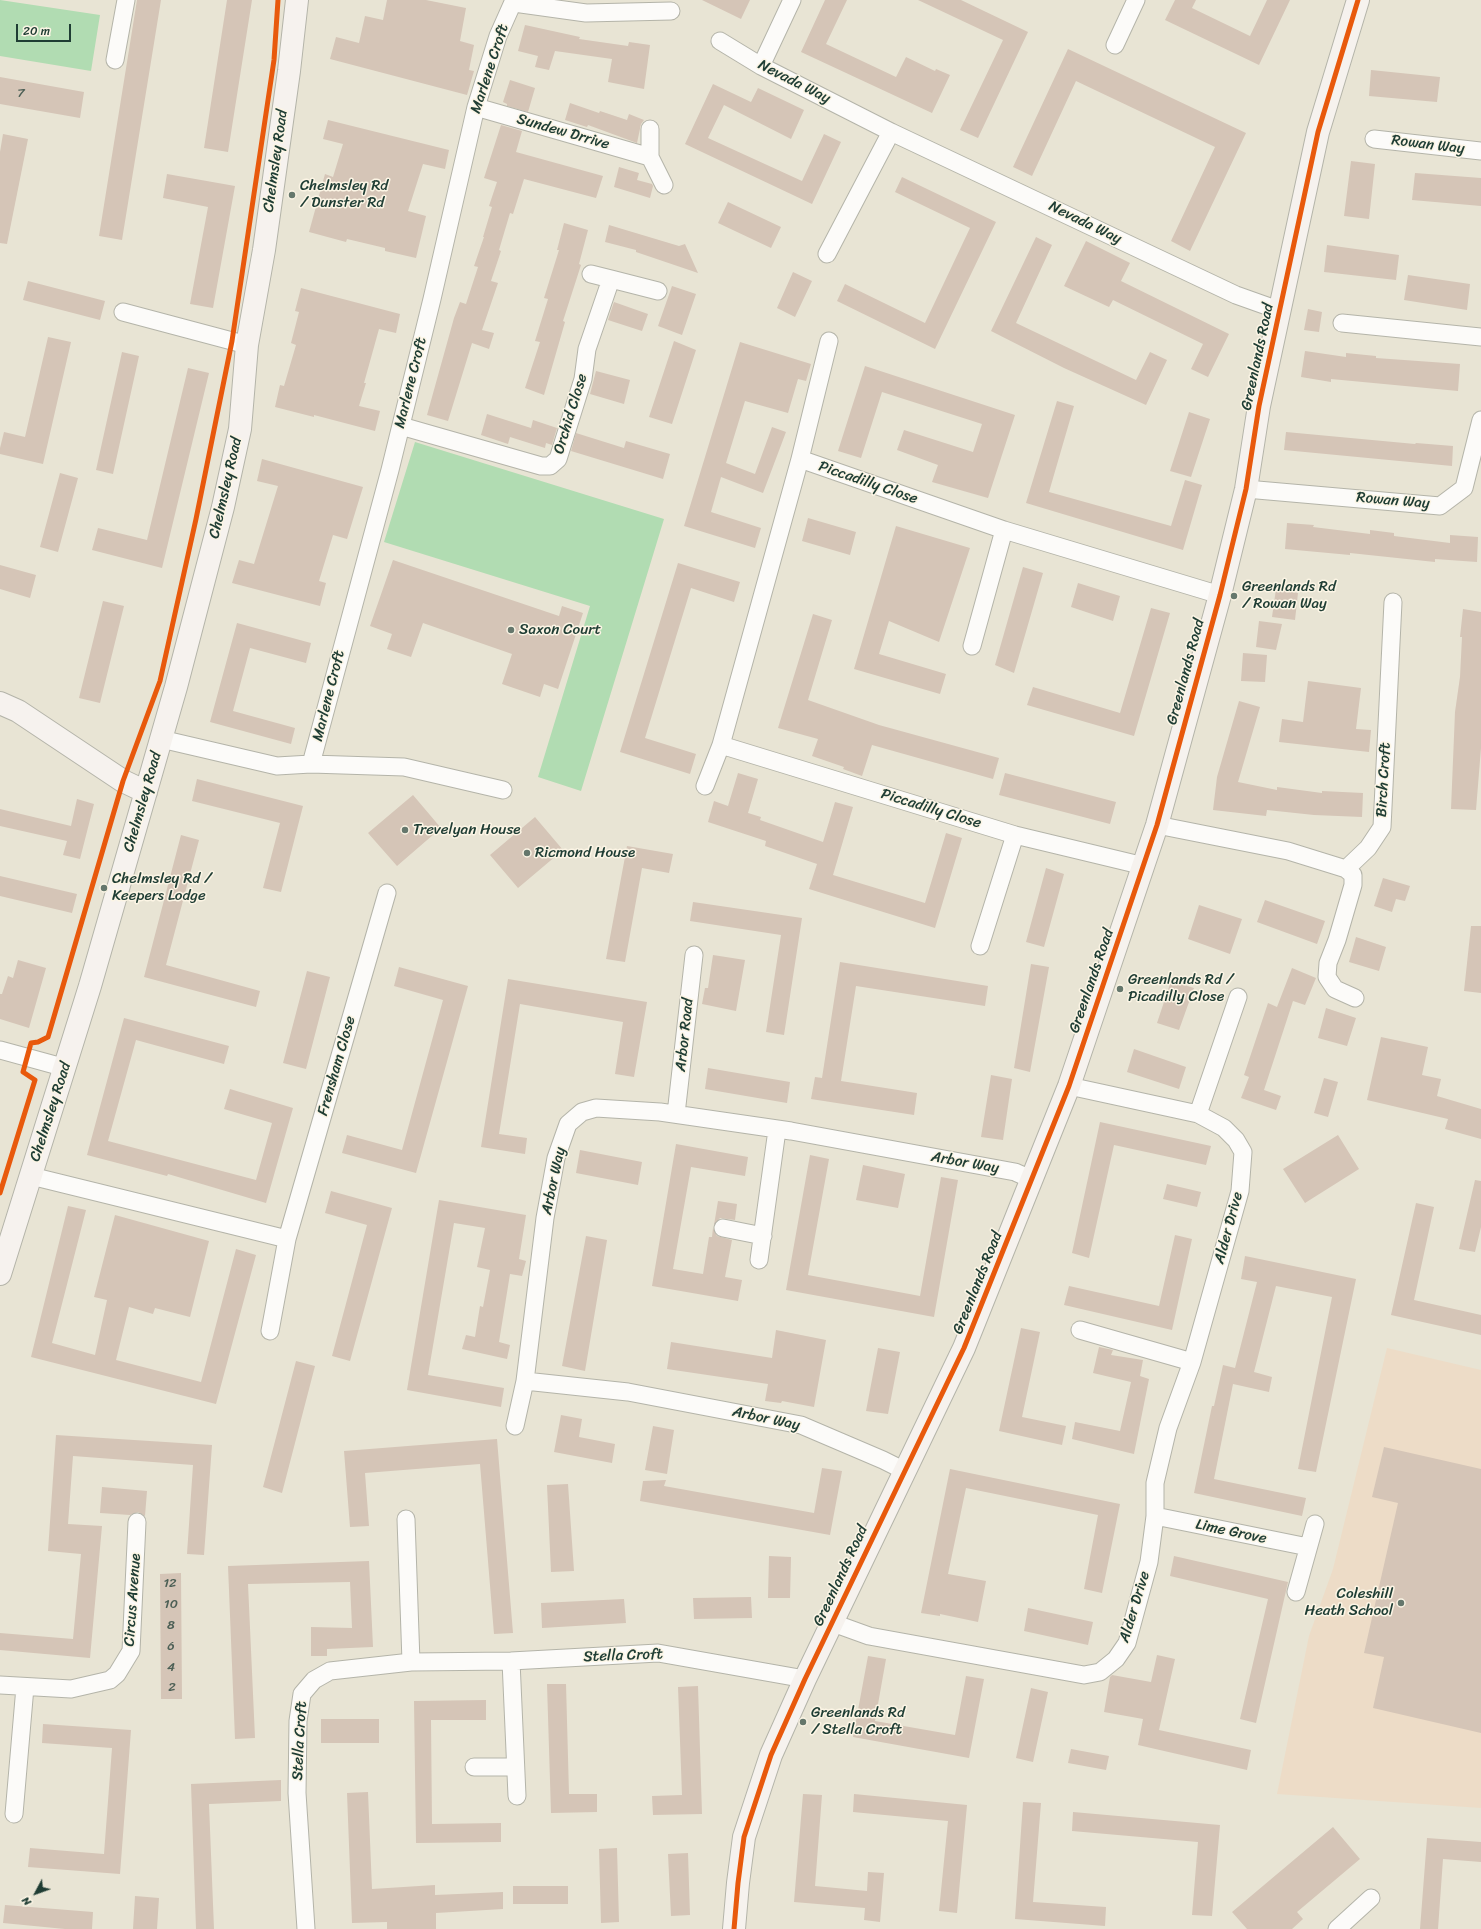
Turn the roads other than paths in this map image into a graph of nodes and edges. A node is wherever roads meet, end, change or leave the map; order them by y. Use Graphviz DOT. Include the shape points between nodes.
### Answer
graph roads {
  1 [pos="126,0"];
  2 [pos="297,0"];
  3 [pos="792,0"];
  4 [pos="1136,0"];
  5 [pos="1358,0"];
  6 [pos="514,2"];
  7 [pos="671,11"];
  8 [pos="720,41"];
  9 [pos="1115,45"];
  10 [pos="115,60"];
  11 [pos="762,66"];
  12 [pos="476,107"];
  13 [pos="650,129"];
  14 [pos="891,132"];
  15 [pos="1374,139"];
  16 [pos="1481,151"];
  17 [pos="650,157"];
  18 [pos="664,185"];
  19 [pos="827,254"];
  20 [pos="591,274"];
  21 [pos="611,279"];
  22 [pos="658,291"];
  23 [pos="1281,310"];
  24 [pos="123,312"];
  25 [pos="1342,323"];
  26 [pos="1481,337"];
  27 [pos="829,341"];
  28 [pos="247,345"];
  29 [pos="1481,420"];
  30 [pos="401,426"];
  31 [pos="800,459"];
  32 [pos="1246,489"];
  33 [pos="1004,530"];
  34 [pos="1220,595"];
  35 [pos="1393,602"];
  36 [pos="972,646"];
  37 [pos="0,703"];
  38 [pos="161,739"];
  39 [pos="721,745"];
  40 [pos="311,764"];
  41 [pos="705,786"];
  42 [pos="503,790"];
  43 [pos="146,792"];
  44 [pos="1157,825"];
  45 [pos="1015,835"];
  46 [pos="1144,866"];
  47 [pos="1346,869"];
  48 [pos="387,893"];
  49 [pos="980,946"];
  50 [pos="694,955"];
  51 [pos="1238,997"];
  52 [pos="1355,998"];
  53 [pos="0,1050"];
  54 [pos="66,1068"];
  55 [pos="1069,1086"];
  56 [pos="676,1114"];
  57 [pos="1198,1114"];
  58 [pos="777,1130"];
  59 [pos="31,1176"];
  60 [pos="1033,1180"];
  61 [pos="723,1228"];
  62 [pos="763,1236"];
  63 [pos="287,1240"];
  64 [pos="759,1260"];
  65 [pos="0,1274"];
  66 [pos="1080,1330"];
  67 [pos="270,1331"];
  68 [pos="1192,1362"];
  69 [pos="525,1381"];
  70 [pos="515,1426"];
  71 [pos="905,1471"];
  72 [pos="1155,1516"];
  73 [pos="406,1519"];
  74 [pos="137,1522"];
  75 [pos="1315,1524"];
  76 [pos="1308,1548"];
  77 [pos="1296,1592"];
  78 [pos="833,1623"];
  79 [pos="511,1661"];
  80 [pos="411,1662"];
  81 [pos="805,1679"];
  82 [pos="0,1685"];
  83 [pos="25,1687"];
  84 [pos="474,1767"];
  85 [pos="516,1768"];
  86 [pos="517,1796"];
  87 [pos="14,1814"];
  88 [pos="1371,1898"];
  89 [pos="306,1929"];
  90 [pos="734,1929"];
  91 [pos="1337,1929"];
  1 -- 10 [label="street"];
  2 -- 28 [label="street, Chelmsley Road" via="267,227"];
  3 -- 11 [label="street"];
  4 -- 9 [label="street"];
  5 -- 23 [label="street, Greenlands Road" via="1318,132"];
  6 -- 7 [label="street, Marlene Croft" via="586,13"];
  6 -- 12 [label="street, Marlene Croft" via="498,36"];
  8 -- 11 [label="street, Nevada Way"];
  11 -- 14 [label="street, Nevada Way"];
  12 -- 17 [label="street, Sundew Drrive"];
  12 -- 30 [label="street, Marlene Croft"];
  13 -- 17 [label="street"];
  14 -- 19 [label="street"];
  14 -- 23 [label="street, Nevada Way" via="1236,295"];
  15 -- 16 [label="street, Rowan Way"];
  17 -- 18 [label="street"];
  20 -- 21 [label="street"];
  21 -- 22 [label="street"];
  21 -- 30 [label="street, Orchid Close" via="587,349 583,379 558,459 550,466 541,466"];
  23 -- 32 [label="street, Greenlands Road" via="1260,406"];
  24 -- 28 [label="street"];
  25 -- 26 [label="street"];
  27 -- 31 [label="street"];
  28 -- 38 [label="street, Chelmsley Road" via="240,429 223,507"];
  29 -- 32 [label="street, Rowan Way" via="1464,488 1440,506"];
  30 -- 40 [label="street, Marlene Croft"];
  31 -- 33 [label="street, Piccadilly Close"];
  31 -- 39 [label="street, Piccadilly Close"];
  32 -- 34 [label="street, Greenlands Road"];
  33 -- 34 [label="street, Piccadilly Close"];
  33 -- 36 [label="street"];
  34 -- 44 [label="street, Greenlands Road"];
  35 -- 47 [label="street, Birch Croft" via="1382,827 1368,848"];
  37 -- 43 [label="street" via="18,711 123,781"];
  38 -- 40 [label="street, Marlene Croft" via="277,766"];
  38 -- 43 [label="street, Chelmsley Road"];
  39 -- 41 [label="street, Piccadilly Close"];
  39 -- 45 [label="street, Piccadilly Close"];
  40 -- 42 [label="street, Marlene Croft" via="404,767"];
  43 -- 54 [label="street, Chelmsley Road"];
  44 -- 46 [label="street, Greenlands Road"];
  44 -- 47 [label="street" via="1288,852"];
  45 -- 46 [label="street, Piccadilly Close"];
  45 -- 49 [label="street"];
  46 -- 55 [label="street, Greenlands Road"];
  47 -- 52 [label="street" via="1353,875 1353,885 1328,963 1327,977 1335,989"];
  48 -- 63 [label="street, Frensham Close"];
  50 -- 56 [label="street, Arbor Road"];
  51 -- 57 [label="street"];
  53 -- 54 [label="street"];
  54 -- 59 [label="street, Chelmsley Road"];
  55 -- 57 [label="street, Alder Drive"];
  55 -- 60 [label="street, Greenlands Road"];
  56 -- 58 [label="street, Arbor Way"];
  56 -- 69 [label="street, Arbor Way" via="596,1108 582,1112 568,1124 556,1158 552,1180"];
  57 -- 68 [label="street, Alder Drive" via="1224,1128 1243,1152 1240,1191"];
  58 -- 60 [label="street, Arbor Way" via="1015,1172"];
  58 -- 62 [label="street"];
  59 -- 63 [label="street"];
  59 -- 65 [label="street, Chelmsley Road"];
  60 -- 71 [label="street, Greenlands Road" via="964,1348"];
  61 -- 62 [label="street"];
  62 -- 64 [label="street"];
  63 -- 67 [label="street, Frensham Close"];
  66 -- 68 [label="street"];
  68 -- 72 [label="street, Alder Drive" via="1168,1428 1155,1483"];
  69 -- 70 [label="street, Arbor Way"];
  69 -- 71 [label="street, Arbor Way" via="628,1392 801,1426"];
  71 -- 78 [label="street, Greenlands Road"];
  72 -- 76 [label="street, Lime Grove"];
  72 -- 78 [label="street, Alder Drive" via="1149,1562 1126,1643 1116,1660 1100,1672 1084,1675 869,1636"];
  73 -- 80 [label="street"];
  74 -- 83 [label="street, Circus Avenue" via="131,1651 117,1674 110,1680 71,1689"];
  75 -- 76 [label="street"];
  76 -- 77 [label="street"];
  78 -- 81 [label="street, Greenlands Road"];
  79 -- 80 [label="street, Stella Croft"];
  79 -- 81 [label="street, Stella Croft" via="658,1653"];
  79 -- 85 [label="street"];
  80 -- 89 [label="street, Stella Croft" via="330,1671 314,1680 302,1694 296,1746"];
  81 -- 90 [label="street, Greenlands Road" via="771,1755 744,1837"];
  82 -- 83 [label="street, Circus Avenue"];
  83 -- 87 [label="street"];
  84 -- 85 [label="street"];
  85 -- 86 [label="street"];
  88 -- 91 [label="street"];
}
